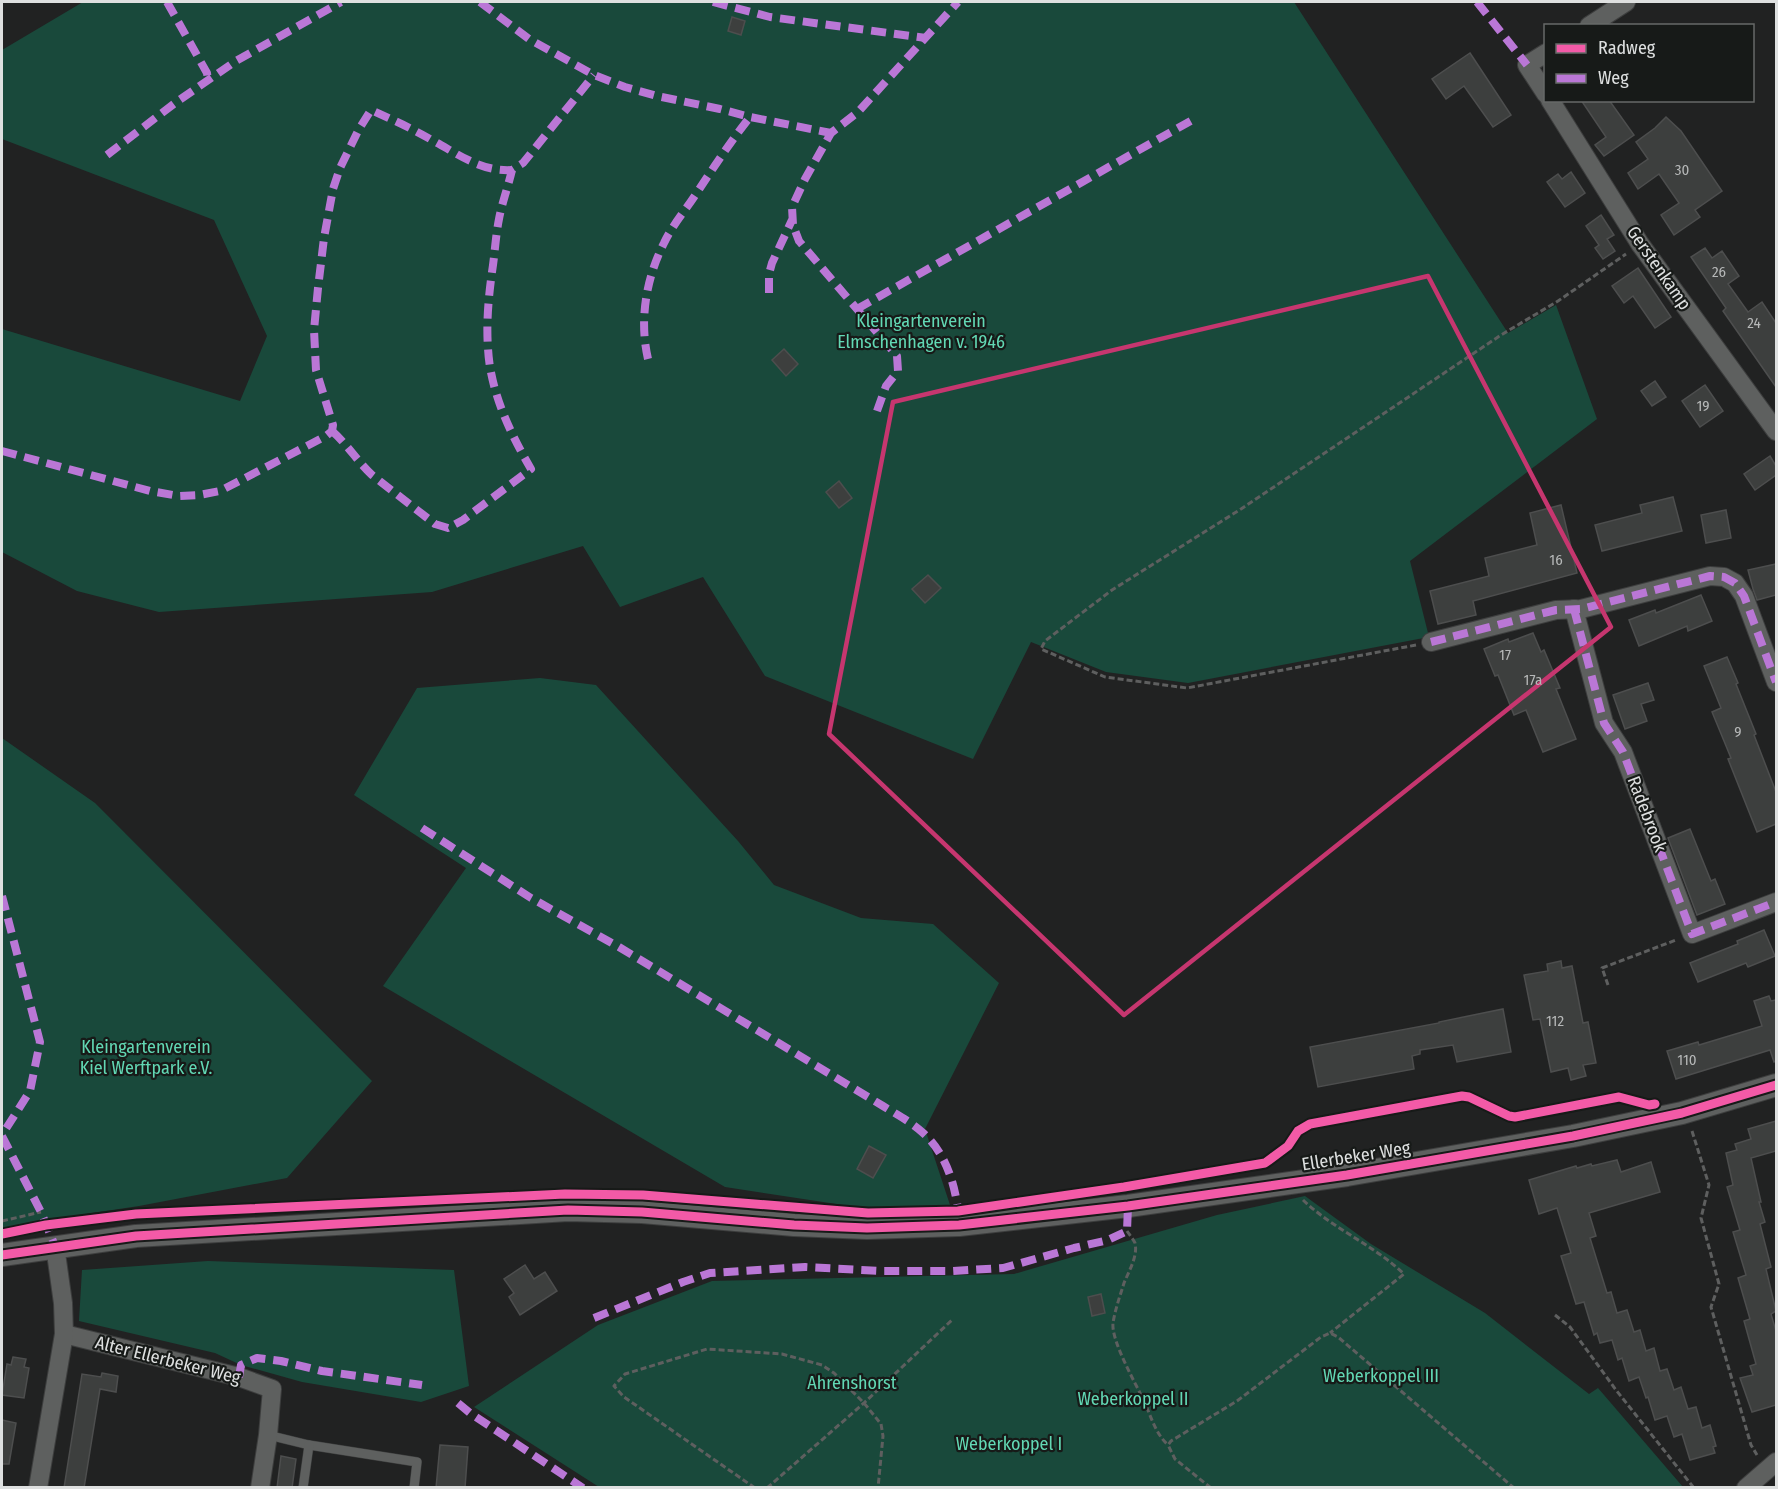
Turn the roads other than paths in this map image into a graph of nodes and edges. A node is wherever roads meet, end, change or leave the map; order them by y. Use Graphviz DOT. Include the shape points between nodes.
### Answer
graph roads {
  1 [pos="1626,2"];
  2 [pos="1592,24"];
  3 [pos="1544,54"];
  4 [pos="1544,92"];
  5 [pos="1551,102"];
  6 [pos="1776,431"];
  7 [pos="1574,609"];
  8 [pos="1431,642"];
  9 [pos="1776,682"];
  10 [pos="1776,902"];
  11 [pos="1776,1085"];
  12 [pos="55,1246"];
  13 [pos="2,1255"];
  14 [pos="64,1334"];
  15 [pos="268,1435"];
  16 [pos="309,1445"];
  17 [pos="1771,1466"];
  18 [pos="38,1488"];
  19 [pos="260,1488"];
  20 [pos="303,1488"];
  21 [pos="414,1488"];
  22 [pos="1746,1488"];
  1 -- 2 [label="street"];
  3 -- 4 [label="street" via="1527,65"];
  5 -- 6 [label="street, Gerstenkamp" via="1640,244"];
  7 -- 8 [label="street" via="1556,610"];
  7 -- 9 [label="street" via="1710,576 1724,577 1736,584 1744,596"];
  7 -- 10 [label="street, Radebrook" via="1604,723 1623,752 1692,934"];
  11 -- 12 [label="street, Ellerbeker Weg" via="1687,1112 1573,1136 1299,1182 959,1225 867,1228 567,1210 136,1236"];
  12 -- 13 [label="street, Ellerbeker Weg"];
  12 -- 14 [label="street"];
  14 -- 15 [label="street, Alter Ellerbeker Weg" via="239,1377 272,1389"];
  14 -- 18 [label="street"];
  15 -- 16 [label="lane"];
  15 -- 19 [label="street"];
  16 -- 20 [label="lane"];
  16 -- 21 [label="lane" via="417,1462"];
  17 -- 22 [label="street"];
}
